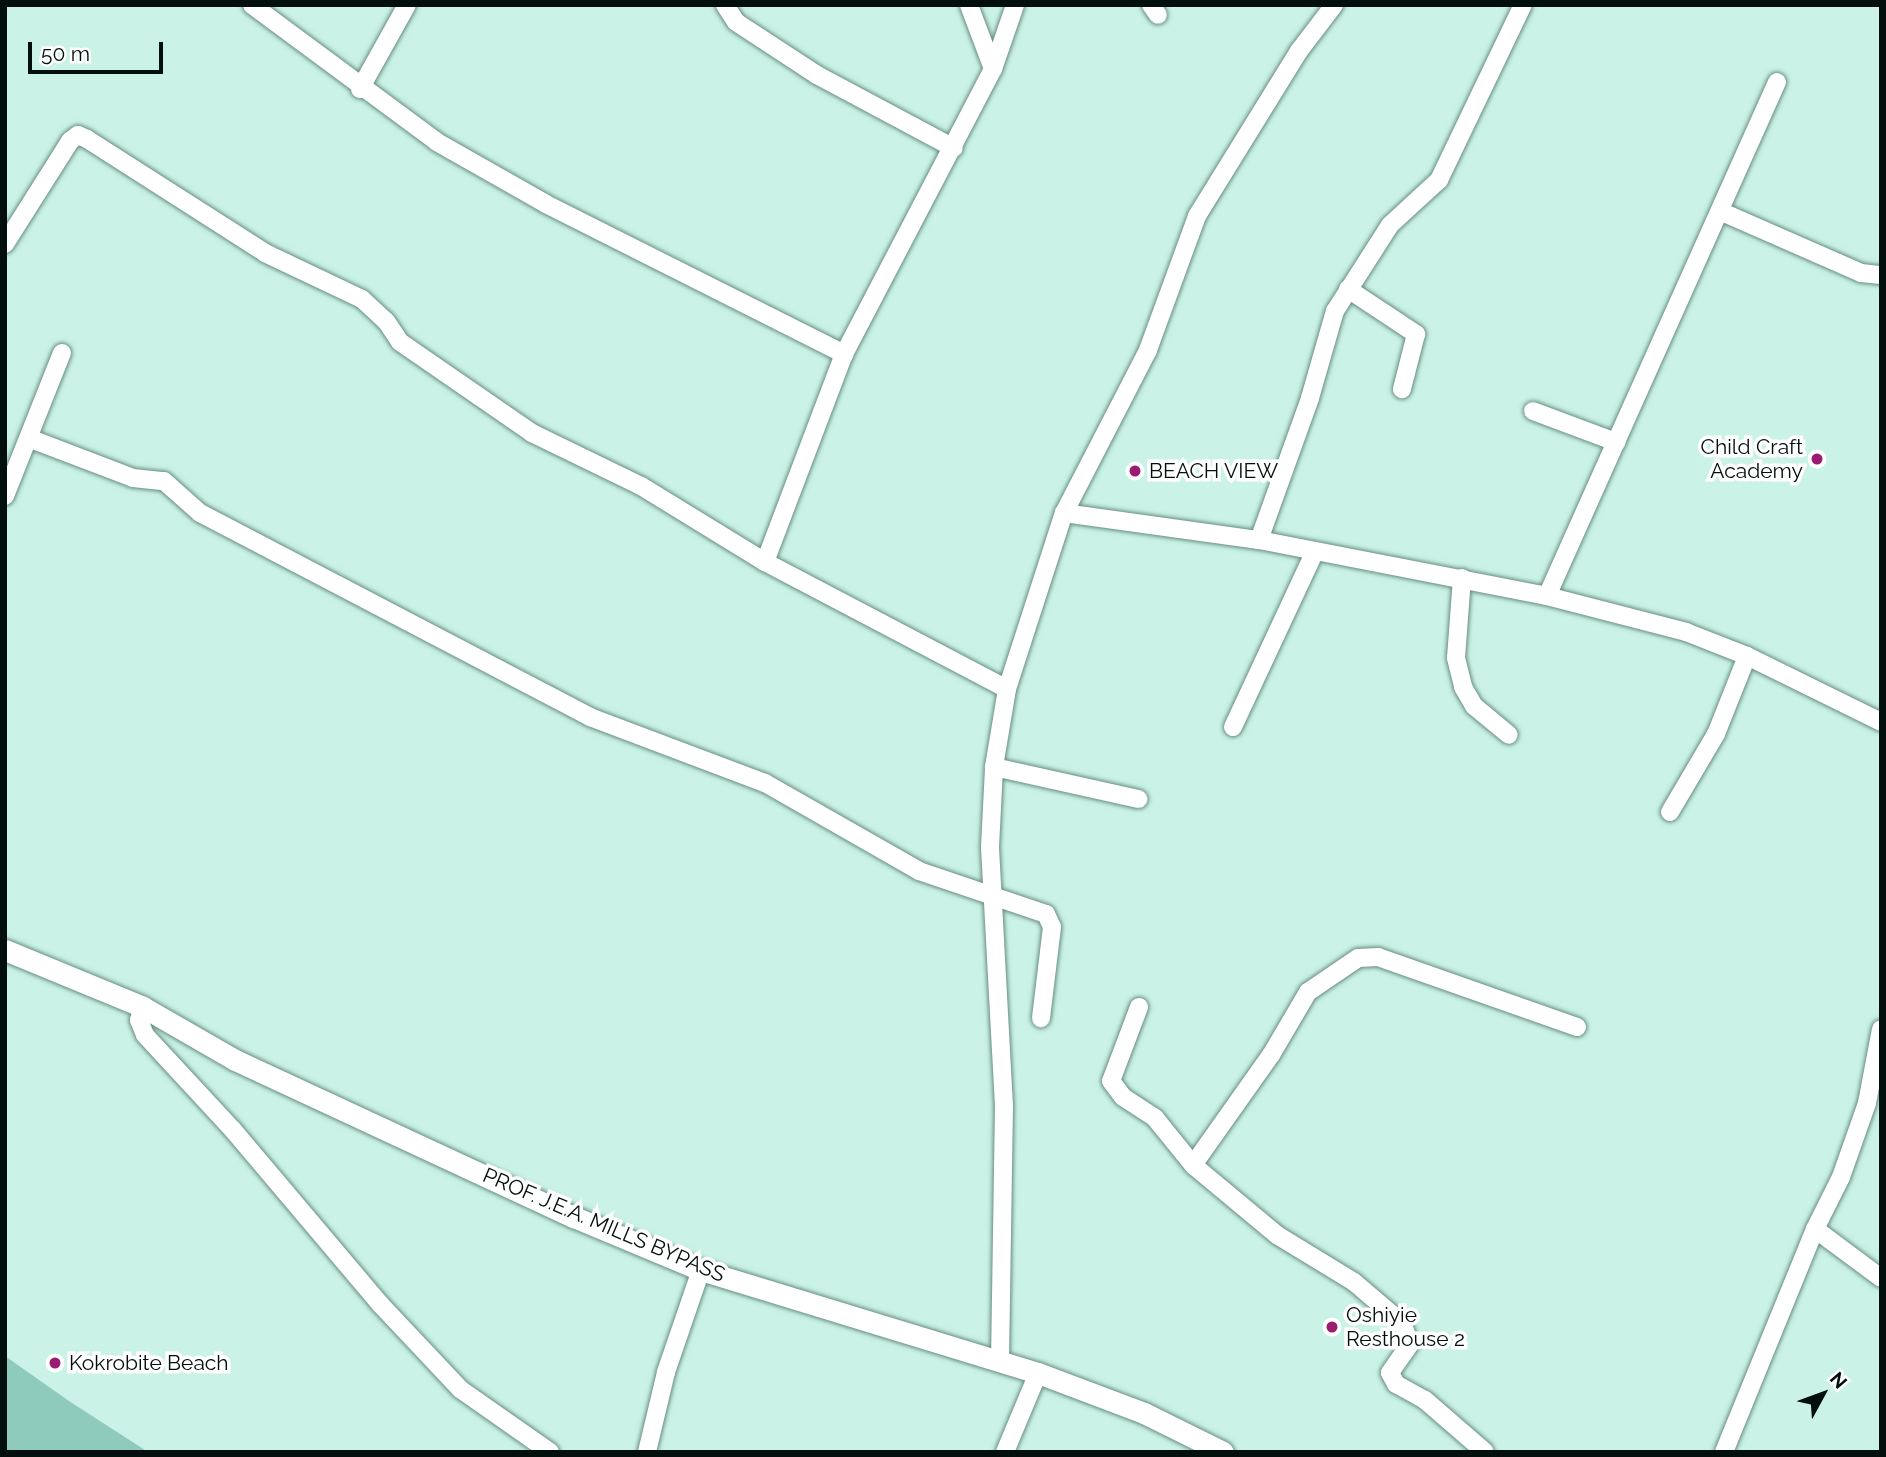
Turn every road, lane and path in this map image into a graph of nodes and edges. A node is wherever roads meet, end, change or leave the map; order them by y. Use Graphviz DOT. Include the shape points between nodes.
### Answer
graph roads {
  1 [pos="252,5"];
  2 [pos="407,5"];
  3 [pos="725,5"];
  4 [pos="969,5"];
  5 [pos="1014,5"];
  6 [pos="1334,5"];
  7 [pos="1523,5"];
  8 [pos="993,69"];
  9 [pos="1777,82"];
  10 [pos="360,89"];
  11 [pos="954,148"];
  12 [pos="1721,212"];
  13 [pos="5,244"];
  14 [pos="1881,275"];
  15 [pos="1348,289"];
  16 [pos="62,354"];
  17 [pos="844,354"];
  18 [pos="1402,389"];
  19 [pos="1533,411"];
  20 [pos="31,439"];
  21 [pos="1616,442"];
  22 [pos="5,496"];
  23 [pos="1064,513"];
  24 [pos="1259,540"];
  25 [pos="1315,551"];
  26 [pos="765,562"];
  27 [pos="1462,578"];
  28 [pos="1547,597"];
  29 [pos="1746,656"];
  30 [pos="1007,688"];
  31 [pos="1881,722"];
  32 [pos="1233,727"];
  33 [pos="1509,734"];
  34 [pos="994,767"];
  35 [pos="1138,799"];
  36 [pos="1670,812"];
  37 [pos="992,895"];
  38 [pos="5,950"];
  39 [pos="143,1007"];
  40 [pos="1139,1007"];
  41 [pos="1041,1018"];
  42 [pos="1577,1027"];
  43 [pos="1881,1029"];
  44 [pos="1192,1165"];
  45 [pos="1815,1229"];
  46 [pos="701,1270"];
  47 [pos="1881,1278"];
  48 [pos="1000,1360"];
  49 [pos="1038,1373"];
  50 [pos="550,1452"];
  51 [pos="647,1452"];
  52 [pos="1005,1452"];
  53 [pos="1223,1452"];
  54 [pos="1485,1452"];
  55 [pos="1724,1452"];
  1 -- 10 [label="street" via="296,34"];
  2 -- 10 [label="street"];
  3 -- 11 [label="street" via="736,22 817,75"];
  4 -- 8 [label="street"];
  5 -- 8 [label="street"];
  6 -- 23 [label="street" via="1299,51 1198,216 1148,350"];
  7 -- 15 [label="street" via="1440,180 1390,225"];
  8 -- 11 [label="street"];
  9 -- 12 [label="street"];
  10 -- 17 [label="street" via="437,142 546,204"];
  11 -- 17 [label="street"];
  12 -- 14 [label="street" via="1861,273"];
  12 -- 21 [label="street"];
  13 -- 26 [label="street" via="78,135 265,253 362,299 400,342 532,433 641,486"];
  15 -- 18 [label="street" via="1416,334"];
  15 -- 24 [label="street" via="1335,311 1310,398"];
  16 -- 20 [label="street"];
  17 -- 26 [label="street"];
  19 -- 21 [label="street"];
  20 -- 22 [label="street"];
  20 -- 37 [label="street" via="133,478 164,481 200,513 590,717 765,783 919,871"];
  21 -- 28 [label="street"];
  23 -- 24 [label="street"];
  23 -- 30 [label="street"];
  24 -- 25 [label="street"];
  25 -- 27 [label="street"];
  25 -- 32 [label="street"];
  26 -- 30 [label="street"];
  27 -- 28 [label="street"];
  27 -- 33 [label="street" via="1456,658 1463,687 1474,706"];
  28 -- 29 [label="street" via="1686,632"];
  29 -- 31 [label="street"];
  29 -- 36 [label="street" via="1716,734"];
  30 -- 34 [label="street"];
  34 -- 35 [label="street"];
  34 -- 37 [label="street"];
  37 -- 41 [label="street" via="1051,919 1045,969 1048,988"];
  37 -- 48 [label="street" via="1004,1106"];
  38 -- 39 [label="street, PROF. J.E.A. MILLS BYPASS"];
  39 -- 46 [label="street, PROF. J.E.A. MILLS BYPASS" via="234,1060 574,1217"];
  39 -- 50 [label="street" via="139,1020 145,1035 233,1130 380,1304 460,1389"];
  40 -- 44 [label="street" via="1111,1081 1123,1097 1164,1126"];
  42 -- 44 [label="street" via="1378,957 1357,958 1308,992 1271,1055"];
  43 -- 45 [label="street" via="1867,1103 1841,1177"];
  44 -- 54 [label="street" via="1277,1235 1354,1282 1402,1323 1410,1344 1390,1373 1396,1384 1425,1400"];
  45 -- 47 [label="street"];
  45 -- 55 [label="street"];
  46 -- 48 [label="street, PROF. J.E.A. MILLS BYPASS"];
  46 -- 51 [label="street" via="666,1372"];
  48 -- 49 [label="street, PROF. J.E.A. MILLS BYPASS"];
  49 -- 52 [label="street"];
  49 -- 53 [label="street, PROF. J.E.A. MILLS BYPASS" via="1144,1413"];
}
